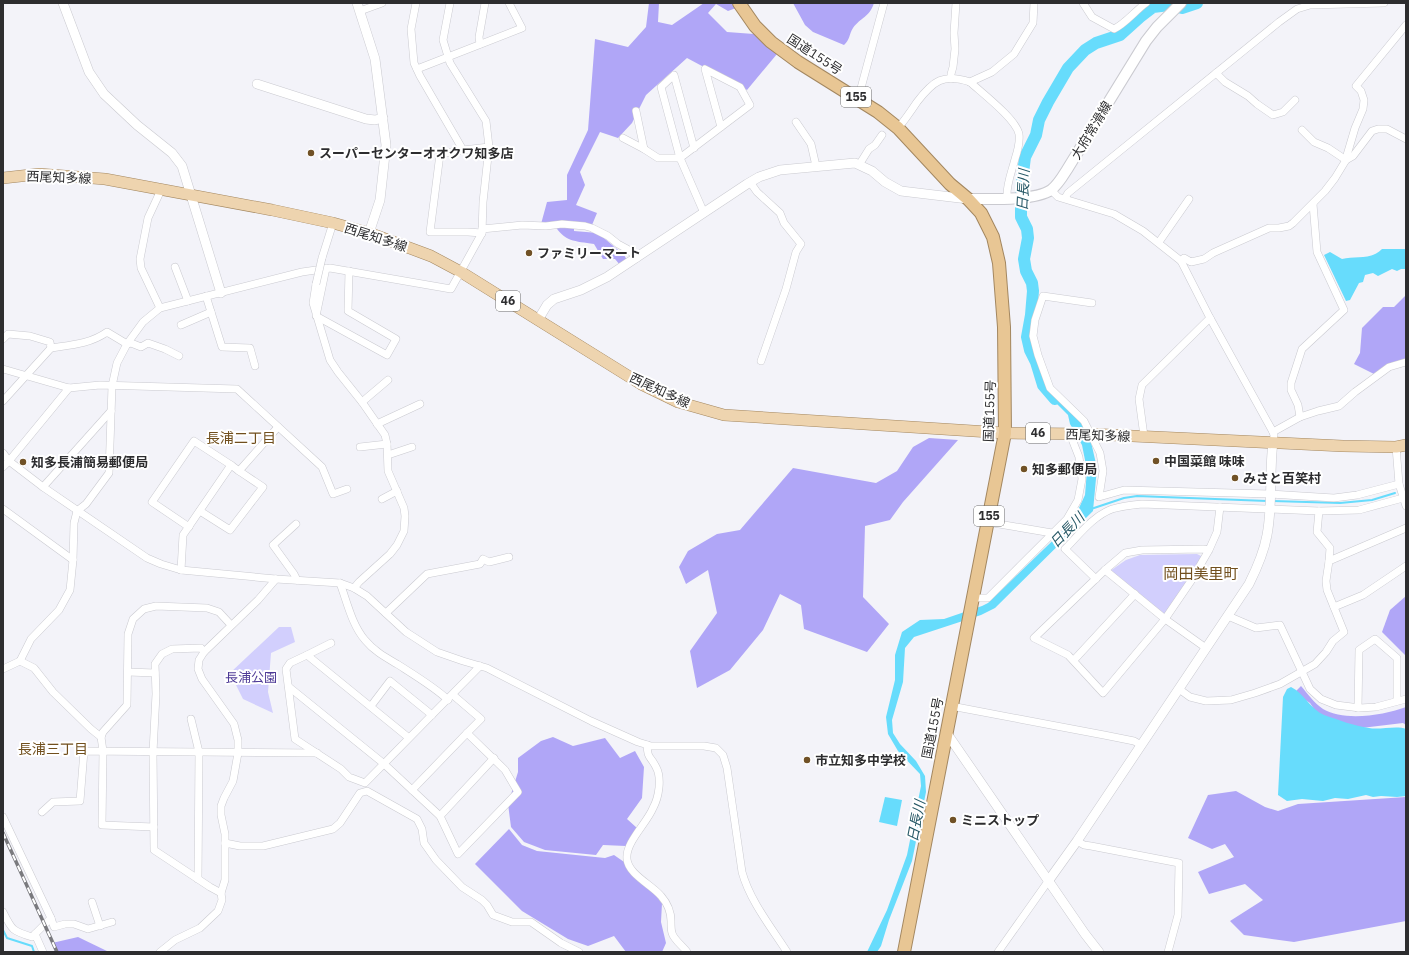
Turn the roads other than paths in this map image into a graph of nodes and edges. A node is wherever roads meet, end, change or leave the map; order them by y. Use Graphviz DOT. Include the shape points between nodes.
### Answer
graph roads {
  1 [pos="63,3"];
  2 [pos="382,3"];
  3 [pos="416,3"];
  4 [pos="450,3"];
  5 [pos="485,3"];
  6 [pos="509,3"];
  7 [pos="739,3"];
  8 [pos="884,3"];
  9 [pos="956,3"];
  10 [pos="1034,3"];
  11 [pos="1083,3"];
  12 [pos="1146,3"];
  13 [pos="1384,3"];
  14 [pos="1178,5"];
  15 [pos="359,7"];
  16 [pos="1406,25"];
  17 [pos="480,44"];
  18 [pos="447,56"];
  19 [pos="417,69"];
  20 [pos="1216,73"];
  21 [pos="951,79"];
  22 [pos="970,82"];
  23 [pos="257,84"];
  24 [pos="857,98"];
  25 [pos="1295,100"];
  26 [pos="636,111"];
  27 [pos="383,118"];
  28 [pos="796,122"];
  29 [pos="722,127"];
  30 [pos="898,128"];
  31 [pos="1302,130"];
  32 [pos="882,135"];
  33 [pos="623,138"];
  34 [pos="1406,139"];
  35 [pos="489,147"];
  36 [pos="694,148"];
  37 [pos="644,149"];
  38 [pos="463,150"];
  39 [pos="680,158"];
  40 [pos="1347,159"];
  41 [pos="859,165"];
  42 [pos="816,166"];
  43 [pos="3,178"];
  44 [pos="750,182"];
  45 [pos="161,190"];
  46 [pos="1051,190"];
  47 [pos="192,196"];
  48 [pos="1016,198"];
  49 [pos="1065,198"];
  50 [pos="968,199"];
  51 [pos="1189,199"];
  52 [pos="1313,204"];
  53 [pos="704,213"];
  54 [pos="332,223"];
  55 [pos="482,231"];
  56 [pos="369,233"];
  57 [pos="1159,242"];
  58 [pos="637,258"];
  59 [pos="1181,261"];
  60 [pos="175,267"];
  61 [pos="326,268"];
  62 [pos="349,271"];
  63 [pos="461,272"];
  64 [pos="221,293"];
  65 [pos="206,296"];
  66 [pos="188,301"];
  67 [pos="1092,303"];
  68 [pos="160,308"];
  69 [pos="211,312"];
  70 [pos="316,316"];
  71 [pos="1210,318"];
  72 [pos="538,320"];
  73 [pos="181,325"];
  74 [pos="3,339"];
  75 [pos="127,344"];
  76 [pos="51,348"];
  77 [pos="179,356"];
  78 [pos="761,361"];
  79 [pos="1406,362"];
  80 [pos="255,366"];
  81 [pos="3,369"];
  82 [pos="26,375"];
  83 [pos="388,380"];
  84 [pos="112,386"];
  85 [pos="69,388"];
  86 [pos="3,401"];
  87 [pos="362,402"];
  88 [pos="420,404"];
  89 [pos="111,411"];
  90 [pos="1300,417"];
  91 [pos="377,424"];
  92 [pos="278,427"];
  93 [pos="1005,433"];
  94 [pos="1071,434"];
  95 [pos="1091,434"];
  96 [pos="1144,436"];
  97 [pos="1273,437"];
  98 [pos="388,444"];
  99 [pos="1401,446"];
  100 [pos="360,447"];
  101 [pos="412,447"];
  102 [pos="3,453"];
  103 [pos="388,455"];
  104 [pos="9,461"];
  105 [pos="230,465"];
  106 [pos="3,467"];
  107 [pos="239,471"];
  108 [pos="1399,485"];
  109 [pos="44,487"];
  110 [pos="347,489"];
  111 [pos="397,491"];
  112 [pos="1403,497"];
  113 [pos="382,499"];
  114 [pos="1270,502"];
  115 [pos="1406,506"];
  116 [pos="1220,507"];
  117 [pos="3,509"];
  118 [pos="77,511"];
  119 [pos="200,511"];
  120 [pos="1319,511"];
  121 [pos="987,522"];
  122 [pos="296,524"];
  123 [pos="189,527"];
  124 [pos="1406,528"];
  125 [pos="1052,533"];
  126 [pos="1209,550"];
  127 [pos="509,557"];
  128 [pos="73,560"];
  129 [pos="1329,560"];
  130 [pos="1406,566"];
  131 [pos="181,570"];
  132 [pos="1105,570"];
  133 [pos="276,579"];
  134 [pos="1096,579"];
  135 [pos="297,580"];
  136 [pos="340,583"];
  137 [pos="354,588"];
  138 [pos="1135,594"];
  139 [pos="972,598"];
  140 [pos="1334,607"];
  141 [pos="386,613"];
  142 [pos="1228,616"];
  143 [pos="1165,619"];
  144 [pos="231,625"];
  145 [pos="330,643"];
  146 [pos="1206,648"];
  147 [pos="204,652"];
  148 [pos="307,655"];
  149 [pos="1074,660"];
  150 [pos="20,662"];
  151 [pos="480,666"];
  152 [pos="3,669"];
  153 [pos="128,672"];
  154 [pos="155,672"];
  155 [pos="1302,672"];
  156 [pos="289,687"];
  157 [pos="1179,689"];
  158 [pos="450,697"];
  159 [pos="1406,699"];
  160 [pos="1397,700"];
  161 [pos="371,706"];
  162 [pos="951,706"];
  163 [pos="1358,708"];
  164 [pos="432,715"];
  165 [pos="191,720"];
  166 [pos="946,732"];
  167 [pos="467,733"];
  168 [pos="101,737"];
  169 [pos="409,738"];
  170 [pos="648,745"];
  171 [pos="1141,745"];
  172 [pos="103,751"];
  173 [pos="154,752"];
  174 [pos="199,752"];
  175 [pos="238,753"];
  176 [pos="318,753"];
  177 [pos="494,758"];
  178 [pos="383,763"];
  179 [pos="412,790"];
  180 [pos="42,812"];
  181 [pos="440,816"];
  182 [pos="3,817"];
  183 [pos="154,827"];
  184 [pos="1077,841"];
  185 [pos="225,843"];
  186 [pos="198,879"];
  187 [pos="1049,880"];
  188 [pos="221,893"];
  189 [pos="92,902"];
  190 [pos="3,912"];
  191 [pos="51,918"];
  192 [pos="112,922"];
  193 [pos="100,926"];
  194 [pos="35,934"];
  195 [pos="43,952"];
  196 [pos="160,952"];
  197 [pos="579,952"];
  198 [pos="687,952"];
  199 [pos="787,952"];
  200 [pos="904,952"];
  201 [pos="998,952"];
  202 [pos="1099,952"];
  203 [pos="1168,952"];
  1 -- 47 [label="street" via="89,72 104,94 172,153 182,166"];
  2 -- 15 [label="street"];
  3 -- 19 [label="street" via="411,29 414,63"];
  4 -- 18 [label="street" via="443,40"];
  5 -- 17 [label="street"];
  6 -- 17 [label="street" via="522,28"];
  7 -- 24 [label="highway, 国道155号 / 155" via="755,26 771,42 798,62"];
  8 -- 24 [label="street"];
  9 -- 21 [label="street" via="954,67"];
  10 -- 22 [label="street" via="1033,23 1014,54 992,72"];
  11 -- 12 [label="street" via="1092,17 1114,30"];
  13 -- 20 [label="street" via="1310,5 1297,9"];
  14 -- 46 [label="main road, 大府常滑線" via="1146,41 1060,181"];
  15 -- 27 [label="street" via="375,59"];
  16 -- 40 [label="street" via="1356,86 1364,100 1363,109"];
  17 -- 18 [label="street"];
  18 -- 19 [label="street"];
  18 -- 35 [label="street" via="486,121"];
  19 -- 38 [label="street"];
  20 -- 25 [label="street" via="1273,115 1283,112"];
  20 -- 49 [label="street"];
  21 -- 22 [label="street"];
  21 -- 30 [label="street" via="940,80 930,86"];
  22 -- 48 [label="street" via="1017,127 1019,145 1007,190"];
  23 -- 27 [label="street" via="366,119"];
  24 -- 30 [label="highway, 国道155号 / 155"];
  26 -- 37 [label="street"];
  27 -- 56 [label="street" via="386,145 376,213"];
  28 -- 42 [label="street" via="810,144"];
  29 -- 29 [label="street" via="750,106 740,87 705,69"];
  29 -- 36 [label="street"];
  30 -- 50 [label="highway, 国道155号 / 155" via="950,184"];
  31 -- 40 [label="street" via="1314,142"];
  32 -- 41 [label="street"];
  33 -- 37 [label="street"];
  34 -- 40 [label="street" via="1387,129 1372,131 1353,156"];
  35 -- 38 [label="street"];
  35 -- 55 [label="street"];
  36 -- 39 [label="street"];
  36 -- 39 [label="street" via="674,75 661,87"];
  37 -- 39 [label="street" via="658,158"];
  38 -- 55 [label="street" via="440,154 430,232"];
  39 -- 53 [label="street"];
  40 -- 52 [label="street"];
  41 -- 42 [label="street" via="855,163"];
  41 -- 50 [label="street" via="901,191"];
  42 -- 44 [label="street" via="780,170"];
  43 -- 45 [label="main road, 西尾知多線 / 46" via="39,174 105,179"];
  44 -- 53 [label="street"];
  44 -- 78 [label="street" via="780,213 784,223 801,244 796,252"];
  45 -- 47 [label="main road, 西尾知多線 / 46"];
  45 -- 68 [label="street" via="148,218 140,259 141,268"];
  46 -- 48 [label="main road" via="1041,195"];
  46 -- 49 [label="street" via="1058,197"];
  47 -- 54 [label="main road, 西尾知多線 / 46"];
  47 -- 64 [label="street"];
  48 -- 50 [label="main road"];
  49 -- 57 [label="street" via="1114,214"];
  50 -- 93 [label="highway, 国道155号 / 155" via="987,224 999,263 1004,327"];
  51 -- 57 [label="street"];
  52 -- 59 [label="street" via="1291,225 1269,228 1204,259 1191,262 1184,258"];
  52 -- 90 [label="street" via="1317,252 1344,310 1302,349 1291,383"];
  53 -- 58 [label="street"];
  54 -- 56 [label="main road, 西尾知多線 / 46"];
  54 -- 70 [label="street, bridge" via="316,284 313,303"];
  55 -- 58 [label="street" via="522,225 585,226 608,236"];
  55 -- 63 [label="street"];
  56 -- 63 [label="main road, 西尾知多線 / 46" via="431,256"];
  57 -- 59 [label="street"];
  58 -- 72 [label="street" via="594,284 554,299"];
  59 -- 71 [label="street"];
  60 -- 66 [label="street"];
  61 -- 62 [label="street"];
  61 -- 64 [label="street"];
  61 -- 70 [label="street"];
  62 -- 63 [label="street" via="451,289"];
  62 -- 70 [label="street" via="348,311 396,339 388,355"];
  63 -- 72 [label="main road, 西尾知多線 / 46"];
  64 -- 65 [label="street"];
  65 -- 66 [label="street"];
  65 -- 69 [label="street"];
  66 -- 68 [label="street"];
  67 -- 95 [label="street" via="1043,296 1033,336 1050,388 1084,421"];
  68 -- 75 [label="street" via="143,322"];
  69 -- 73 [label="street"];
  69 -- 80 [label="street" via="222,347 250,348"];
  70 -- 87 [label="street" via="330,360"];
  71 -- 96 [label="street" via="1142,385 1138,399"];
  71 -- 97 [label="street"];
  72 -- 93 [label="main road, 西尾知多線 / 46" via="641,384 680,402 724,415"];
  74 -- 76 [label="street" via="8,334 30,336 50,342"];
  75 -- 76 [label="street" via="107,332 88,342"];
  75 -- 77 [label="street" via="141,347 148,343"];
  75 -- 84 [label="street" via="117,363"];
  76 -- 82 [label="street"];
  79 -- 90 [label="street" via="1389,367 1339,406"];
  81 -- 82 [label="street"];
  82 -- 85 [label="street"];
  82 -- 86 [label="street"];
  83 -- 87 [label="street"];
  84 -- 85 [label="street"];
  84 -- 89 [label="street"];
  84 -- 92 [label="street" via="237,389"];
  85 -- 104 [label="street"];
  87 -- 91 [label="street"];
  88 -- 91 [label="street"];
  89 -- 109 [label="street"];
  89 -- 118 [label="street" via="109,473 86,504"];
  90 -- 97 [label="street"];
  91 -- 98 [label="street"];
  92 -- 107 [label="street"];
  92 -- 110 [label="street" via="322,467 334,494"];
  93 -- 94 [label="main road, 西尾知多線 / 46"];
  93 -- 121 [label="highway, 国道155号 / 155"];
  94 -- 95 [label="main road, 西尾知多線 / 46"];
  94 -- 125 [label="street" via="1079,457 1082,479 1078,500 1067,519"];
  95 -- 96 [label="main road, 西尾知多線 / 46"];
  95 -- 114 [label="street" via="1100,453 1103,471 1099,497 1124,490"];
  96 -- 97 [label="main road, 西尾知多線 / 46"];
  97 -- 99 [label="main road, 西尾知多線 / 46" via="1343,446"];
  97 -- 114 [label="street"];
  98 -- 100 [label="street"];
  98 -- 103 [label="street"];
  99 -- 108 [label="street"];
  101 -- 103 [label="street"];
  102 -- 104 [label="street"];
  103 -- 111 [label="street" via="388,471"];
  104 -- 106 [label="street"];
  104 -- 109 [label="street"];
  105 -- 107 [label="street"];
  105 -- 119 [label="street"];
  105 -- 123 [label="street" via="194,441 152,502"];
  107 -- 119 [label="street" via="263,487 230,530"];
  108 -- 112 [label="street"];
  108 -- 114 [label="street" via="1334,498"];
  109 -- 118 [label="street"];
  111 -- 113 [label="street"];
  111 -- 137 [label="street" via="405,516 401,538 390,554"];
  112 -- 115 [label="street"];
  112 -- 120 [label="street" via="1359,510"];
  114 -- 116 [label="street"];
  114 -- 120 [label="street"];
  114 -- 142 [label="street" via="1267,534 1259,563"];
  116 -- 126 [label="street" via="1217,532"];
  116 -- 134 [label="street" via="1142,504 1124,506 1096,517 1065,549"];
  117 -- 128 [label="street"];
  118 -- 128 [label="street" via="74,523"];
  118 -- 131 [label="street" via="147,558"];
  119 -- 123 [label="street"];
  120 -- 129 [label="street" via="1317,532 1330,548"];
  121 -- 125 [label="street"];
  121 -- 139 [label="highway, 国道155号 / 155"];
  122 -- 135 [label="street" via="273,546"];
  123 -- 131 [label="street" via="183,535"];
  124 -- 129 [label="street"];
  125 -- 139 [label="street" via="988,598"];
  126 -- 132 [label="street" via="1142,550 1125,553"];
  126 -- 143 [label="street"];
  127 -- 141 [label="street" via="489,562 483,559 480,564 427,574"];
  128 -- 150 [label="street" via="70,590 58,610 31,639"];
  129 -- 140 [label="street" via="1326,581"];
  130 -- 140 [label="street" via="1363,595"];
  131 -- 133 [label="street"];
  132 -- 134 [label="street"];
  132 -- 138 [label="street"];
  133 -- 135 [label="street"];
  133 -- 144 [label="street"];
  134 -- 149 [label="street" via="1034,638"];
  135 -- 136 [label="street"];
  136 -- 137 [label="street"];
  136 -- 158 [label="street" via="355,624 365,641 376,652"];
  137 -- 141 [label="street"];
  138 -- 143 [label="street"];
  138 -- 149 [label="street"];
  139 -- 162 [label="highway, 国道155号 / 155"];
  140 -- 155 [label="street" via="1344,632 1333,641 1315,664"];
  141 -- 151 [label="street" via="406,632 437,652"];
  142 -- 146 [label="street"];
  142 -- 155 [label="street" via="1256,628 1280,625"];
  143 -- 146 [label="street"];
  143 -- 149 [label="street" via="1102,693"];
  144 -- 147 [label="street"];
  144 -- 153 [label="street" via="219,612 208,608 156,606 144,609 133,619 128,634"];
  145 -- 148 [label="street"];
  146 -- 157 [label="street"];
  147 -- 154 [label="street" via="201,648 172,649 162,654 155,664"];
  147 -- 175 [label="street" via="198,660 198,670 234,724"];
  148 -- 156 [label="street" via="290,663 286,670"];
  148 -- 161 [label="street"];
  150 -- 152 [label="street"];
  150 -- 168 [label="street" via="34,668 53,692"];
  151 -- 158 [label="street"];
  151 -- 170 [label="street" via="591,721"];
  153 -- 154 [label="street"];
  153 -- 168 [label="street" via="127,705"];
  154 -- 173 [label="street"];
  155 -- 157 [label="street" via="1255,693 1218,702 1197,700"];
  155 -- 163 [label="street" via="1310,690 1322,699 1336,705"];
  156 -- 176 [label="street" via="295,740"];
  156 -- 178 [label="street"];
  157 -- 171 [label="street"];
  158 -- 164 [label="street"];
  158 -- 167 [label="street" via="481,719"];
  159 -- 160 [label="street"];
  160 -- 163 [label="street" via="1376,707"];
  160 -- 163 [label="street" via="1397,658 1375,639 1359,650"];
  161 -- 164 [label="street" via="390,681"];
  161 -- 169 [label="street"];
  162 -- 166 [label="highway, 国道155号 / 155"];
  162 -- 171 [label="street" via="1134,741"];
  164 -- 169 [label="street"];
  165 -- 174 [label="street"];
  166 -- 187 [label="street"];
  166 -- 200 [label="highway, 国道155号 / 155"];
  167 -- 177 [label="street"];
  167 -- 179 [label="street"];
  168 -- 172 [label="street"];
  169 -- 178 [label="street"];
  170 -- 198 [label="street" via="649,757 659,776 657,797 650,817 629,847 627,863 631,870 661,895 671,913 671,932"];
  170 -- 199 [label="street" via="712,746 720,751 726,761 745,884"];
  171 -- 184 [label="street"];
  172 -- 173 [label="street"];
  172 -- 180 [label="street" via="84,751 80,801 53,802"];
  172 -- 183 [label="street" via="102,825"];
  173 -- 174 [label="street"];
  173 -- 183 [label="street"];
  174 -- 175 [label="street"];
  174 -- 186 [label="street"];
  175 -- 176 [label="street"];
  175 -- 185 [label="street" via="233,781 222,806"];
  176 -- 178 [label="street" via="349,777 365,783"];
  177 -- 181 [label="street"];
  177 -- 181 [label="street" via="505,770 518,792 458,854"];
  178 -- 179 [label="street"];
  179 -- 181 [label="street"];
  182 -- 191 [label="street"];
  183 -- 186 [label="street" via="154,850"];
  184 -- 187 [label="street"];
  184 -- 203 [label="street" via="1084,845 1179,863 1178,915"];
  185 -- 188 [label="street"];
  185 -- 197 [label="street" via="264,846 333,829 340,824 360,793 367,791 417,819 424,843 436,860 462,887 482,900 493,915 512,922 531,922"];
  186 -- 188 [label="street"];
  187 -- 201 [label="street"];
  187 -- 202 [label="street"];
  188 -- 196 [label="street" via="222,900 218,911 200,928 175,940"];
  189 -- 193 [label="street"];
  190 -- 194 [label="street" via="11,929 32,937"];
  191 -- 193 [label="street" via="54,927 65,924 88,929"];
  191 -- 194 [label="street"];
  192 -- 193 [label="street"];
  194 -- 195 [label="street"];
}
